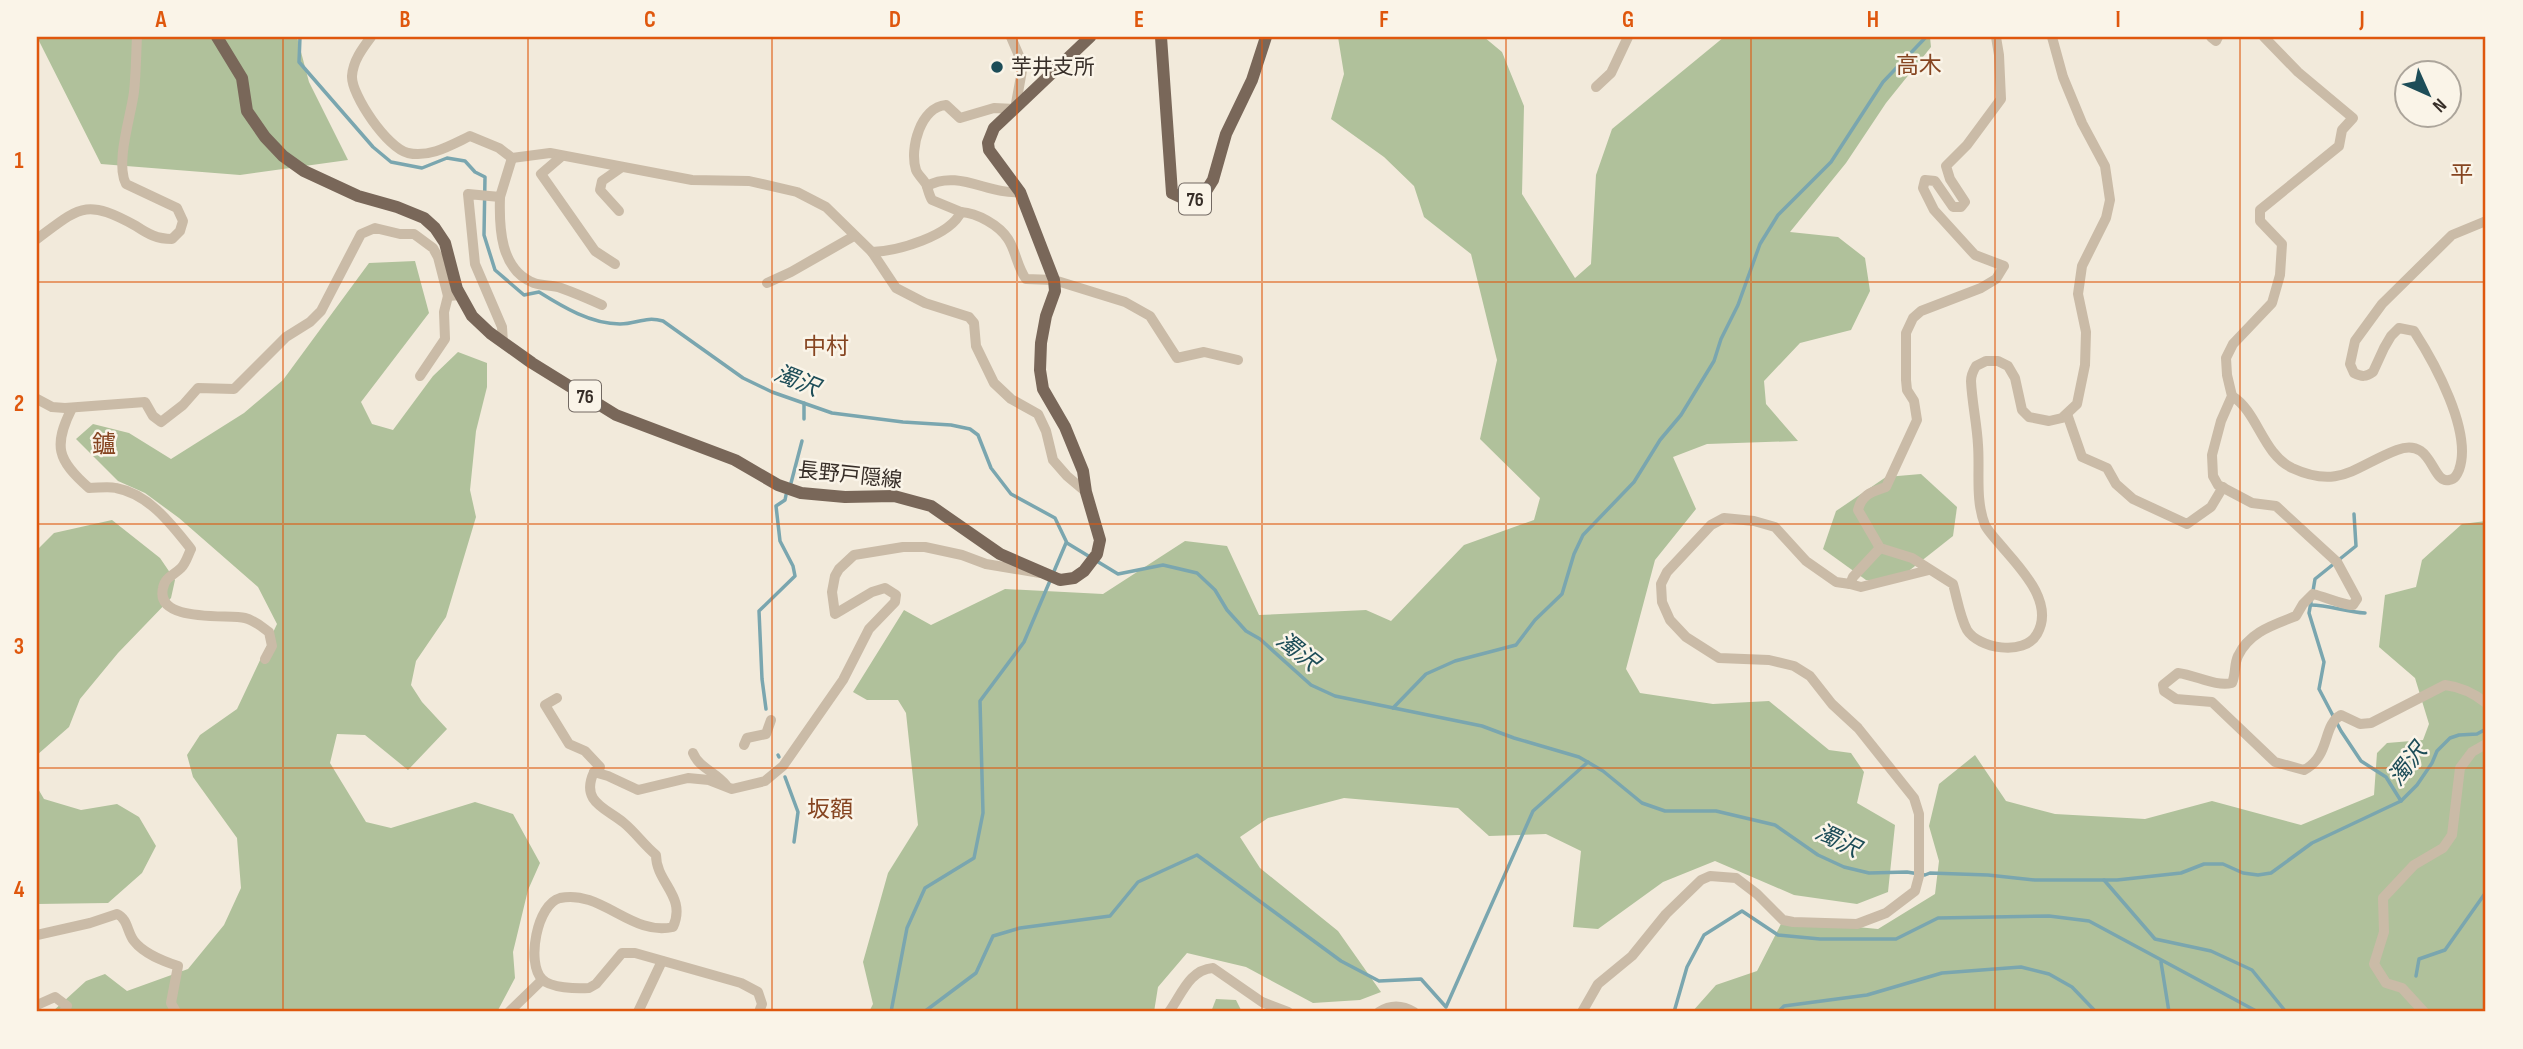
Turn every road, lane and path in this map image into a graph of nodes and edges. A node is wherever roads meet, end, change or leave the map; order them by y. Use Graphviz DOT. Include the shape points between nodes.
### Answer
graph roads {
  1 [pos="137,37"];
  2 [pos="217,37"];
  3 [pos="370,37"];
  4 [pos="1012,37"];
  5 [pos="1090,37"];
  6 [pos="1161,37"];
  7 [pos="1266,37"];
  8 [pos="1628,37"];
  9 [pos="1996,37"];
  10 [pos="2052,37"];
  11 [pos="2211,37"];
  12 [pos="2218,37"];
  13 [pos="2264,37"];
  14 [pos="1596,88"];
  15 [pos="1015,109"];
  16 [pos="562,156"];
  17 [pos="512,158"];
  18 [pos="622,167"];
  19 [pos="927,186"];
  20 [pos="1020,192"];
  21 [pos="496,196"];
  22 [pos="619,211"];
  23 [pos="961,212"];
  24 [pos="2486,221"];
  25 [pos="854,236"];
  26 [pos="37,239"];
  27 [pos="872,252"];
  28 [pos="615,264"];
  29 [pos="1054,280"];
  30 [pos="767,283"];
  31 [pos="454,296"];
  32 [pos="602,304"];
  33 [pos="503,343"];
  34 [pos="1238,360"];
  35 [pos="420,376"];
  36 [pos="2232,396"];
  37 [pos="37,399"];
  38 [pos="72,408"];
  39 [pos="2067,414"];
  40 [pos="2222,487"];
  41 [pos="1086,492"];
  42 [pos="1880,548"];
  43 [pos="1929,570"];
  44 [pos="1043,574"];
  45 [pos="1850,584"];
  46 [pos="265,659"];
  47 [pos="557,698"];
  48 [pos="2486,703"];
  49 [pos="771,720"];
  50 [pos="2486,744"];
  51 [pos="744,746"];
  52 [pos="693,753"];
  53 [pos="594,772"];
  54 [pos="728,787"];
  55 [pos="37,935"];
  56 [pos="662,961"];
  57 [pos="542,980"];
  58 [pos="37,1005"];
  59 [pos="1263,1008"];
  60 [pos="64,1012"];
  61 [pos="176,1012"];
  62 [pos="509,1012"];
  63 [pos="638,1012"];
  64 [pos="759,1012"];
  65 [pos="1169,1012"];
  66 [pos="1287,1012"];
  67 [pos="1379,1012"];
  68 [pos="1414,1012"];
  69 [pos="1582,1012"];
  70 [pos="2424,1012"];
  1 -- 26 [label="street" via="124,180 177,208 183,221 180,231 172,239 158,239 110,212 91,207"];
  2 -- 31 [label="main road, 長野戸隠線 / 76" via="242,78 247,111 265,137 304,172 358,197 424,218 445,243"];
  3 -- 17 [label="street" via="357,57 352,78 362,103 389,141 405,153 417,154 439,151 470,136"];
  4 -- 15 [label="street" via="1023,65"];
  5 -- 15 [label="main road"];
  6 -- 7 [label="main road, 76" via="1172,193 1187,200 1202,198 1213,180 1226,134"];
  8 -- 14 [label="street" via="1611,73"];
  9 -- 42 [label="street" via="2001,99 1946,166 1965,202 1953,207 1935,181 1925,180 1923,188 1934,210 1975,255 2004,266 1996,279 1981,288 1921,311 1906,333 1907,390 1917,420 1886,487 1866,495 1858,510"];
  10 -- 39 [label="street" via="2063,77 2105,166 2110,200 2082,266 2078,294 2087,332 2085,365 2077,404"];
  11 -- 12 [label="street" via="2216,41"];
  13 -- 36 [label="street" via="2353,118 2342,130 2339,146 2260,211 2260,221 2282,244 2280,275 2272,303 2233,344 2226,358"];
  15 -- 19 [label="street" via="994,108 960,118 946,105 938,106 927,116 914,148 916,170"];
  15 -- 20 [label="main road" via="994,128 988,143"];
  16 -- 17 [label="street"];
  16 -- 18 [label="street"];
  16 -- 28 [label="street" via="541,174 595,251"];
  17 -- 21 [label="street"];
  18 -- 22 [label="street" via="602,181 600,190"];
  18 -- 25 [label="street" via="692,180 749,181 797,192 826,207"];
  19 -- 20 [label="street" via="953,180"];
  19 -- 23 [label="street" via="932,200"];
  20 -- 29 [label="main road"];
  21 -- 32 [label="street" via="506,257 522,275 533,283"];
  21 -- 33 [label="street" via="468,194 475,264 502,327"];
  23 -- 27 [label="street" via="949,228"];
  23 -- 29 [label="street" via="980,215 1007,237 1026,279"];
  24 -- 36 [label="street" via="2452,235 2382,304 2355,341 2350,364 2354,373 2368,376 2399,328 2414,331 2460,429 2457,476 2445,481 2440,478 2431,460 2410,447 2344,476 2303,473 2288,466 2267,444 2244,403"];
  25 -- 27 [label="street"];
  25 -- 30 [label="street"];
  27 -- 41 [label="street" via="896,288 969,317 976,346 994,383 1010,399 1038,414 1053,460"];
  29 -- 34 [label="street" via="1125,302 1150,316 1177,358 1204,352"];
  29 -- 41 [label="main road, 長野戸隠線 / 76" via="1040,370 1043,388 1074,447"];
  31 -- 33 [label="main road, 長野戸隠線 / 76"];
  31 -- 35 [label="street" via="444,312 445,339"];
  31 -- 38 [label="street" via="433,248 414,234 375,228 361,234 321,311 286,337 234,389 198,388 161,422 145,402"];
  33 -- 44 [label="main road, 長野戸隠線 / 76" via="616,415 726,456 778,485 801,493 894,496 931,506 999,554"];
  36 -- 40 [label="street" via="2212,455 2213,476"];
  37 -- 38 [label="street" via="52,407"];
  38 -- 46 [label="street" via="59,445 73,472 89,488 117,488 146,501 191,549 183,566 166,580 162,591 166,603 195,617 249,619 269,632 272,646"];
  39 -- 40 [label="street" via="2082,457 2107,468 2133,499 2171,518 2187,524 2211,507"];
  39 -- 43 [label="street" via="2049,421 2029,417 2022,410 2008,366 1998,361 1976,366 1971,377 1979,496 1985,526 2037,594 2042,621 2029,644 2002,648 1975,637 1968,630 1953,584"];
  40 -- 48 [label="street" via="2252,503 2276,506 2337,562 2357,599 2346,605 2313,594 2297,616 2250,638 2236,658 2232,683 2222,685 2178,673 2163,685 2164,691 2176,699 2211,702 2274,762 2304,770 2319,757 2330,724 2341,715 2360,724 2371,723 2445,685 2477,695"];
  41 -- 44 [label="main road, 長野戸隠線 / 76" via="1100,540 1097,554 1074,578 1060,580"];
  42 -- 43 [label="street" via="1912,558"];
  42 -- 45 [label="street"];
  43 -- 45 [label="street" via="1861,587"];
  44 -- 54 [label="street" via="925,547 854,555 835,576 835,614 885,588 896,595 895,602 869,629 843,680 783,766 765,781"];
  45 -- 69 [label="street" via="1836,582 1806,561 1775,527 1724,518 1711,525 1661,584 1670,620 1686,637 1719,657 1794,666 1810,676 1858,728 1914,797 1919,814 1915,891 1886,913 1857,923 1793,922 1783,920 1736,878 1710,876 1598,984"];
  47 -- 53 [label="street" via="545,705 569,744 585,751 600,766"];
  49 -- 51 [label="street" via="766,734 747,738"];
  50 -- 70 [label="street" via="2472,752 2460,768 2452,835 2443,848 2414,865 2383,898 2384,932 2374,964 2386,983 2402,988"];
  52 -- 54 [label="street" via="697,762"];
  53 -- 54 [label="street" via="638,790 688,778"];
  53 -- 57 [label="street" via="590,792 600,807 656,855 656,865 678,911 676,919 673,927 652,929 599,904 576,897 557,899 540,920 535,943"];
  55 -- 61 [label="street" via="117,914 123,917 135,942 158,959 178,966 171,1003"];
  56 -- 57 [label="street" via="622,953 589,988"];
  56 -- 63 [label="street"];
  56 -- 64 [label="street" via="741,983 758,992"];
  57 -- 62 [label="street"];
  58 -- 60 [label="street" via="55,997 67,1006"];
  59 -- 65 [label="street" via="1209,968 1191,976"];
  59 -- 66 [label="street"];
  67 -- 68 [label="street" via="1404,1006"];
}
